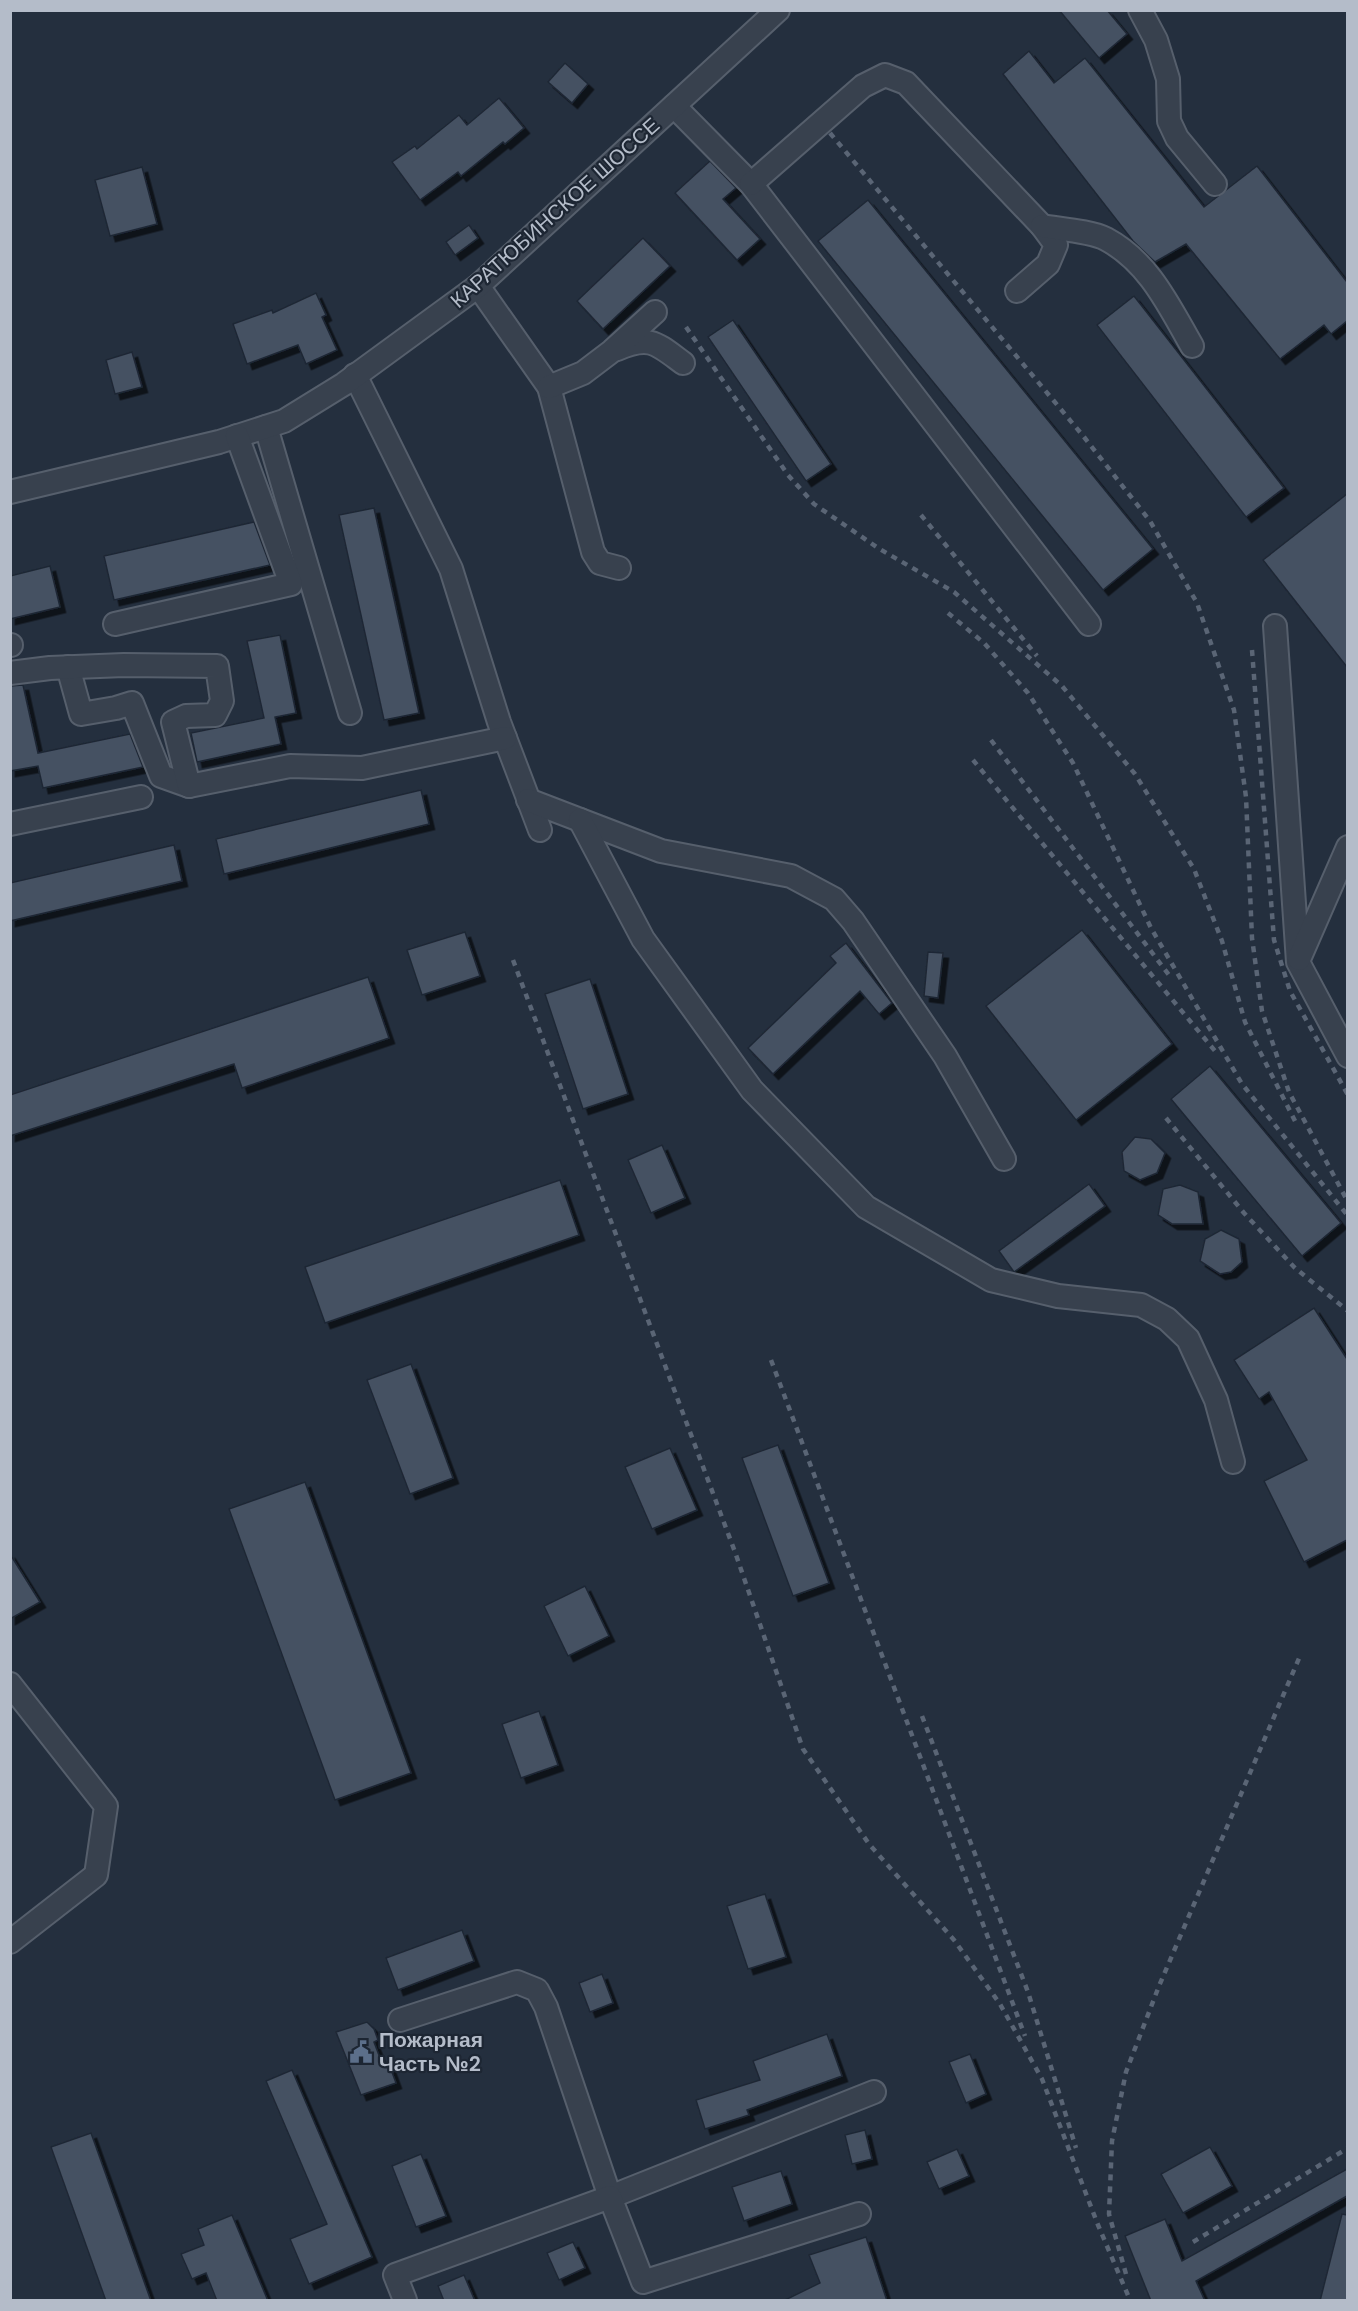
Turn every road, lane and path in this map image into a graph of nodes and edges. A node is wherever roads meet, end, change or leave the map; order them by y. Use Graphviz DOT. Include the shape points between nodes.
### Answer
graph roads {
  1 [pos="1140,10"];
  2 [pos="774,12"];
  3 [pos="674,106"];
  4 [pos="751,184"];
  5 [pos="1215,184"];
  6 [pos="1042,226"];
  7 [pos="478,286"];
  8 [pos="1017,291"];
  9 [pos="655,312"];
  10 [pos="1192,346"];
  11 [pos="612,351"];
  12 [pos="682,363"];
  13 [pos="355,375"];
  14 [pos="549,387"];
  15 [pos="266,427"];
  16 [pos="237,436"];
  17 [pos="10,492"];
  18 [pos="619,568"];
  19 [pos="115,624"];
  20 [pos="1089,624"];
  21 [pos="1275,626"];
  22 [pos="68,667"];
  23 [pos="10,673"];
  24 [pos="350,713"];
  25 [pos="505,738"];
  26 [pos="189,786"];
  27 [pos="141,797"];
  28 [pos="528,800"];
  29 [pos="580,819"];
  30 [pos="10,824"];
  31 [pos="540,830"];
  32 [pos="1347,847"];
  33 [pos="1298,962"];
  34 [pos="1347,1056"];
  35 [pos="1004,1159"];
  36 [pos="1233,1462"];
  37 [pos="10,1684"];
  38 [pos="10,1942"];
  39 [pos="400,2020"];
  40 [pos="874,2092"];
  41 [pos="610,2197"];
  42 [pos="859,2214"];
  43 [pos="646,2291"];
  44 [pos="405,2301"];
  1 -- 5 [label="street" via="1156,40 1168,79 1169,121 1177,138"];
  2 -- 3 [label="street, КАРАТЮБИНСКОЕ ШОССЕ"];
  3 -- 4 [label="street"];
  3 -- 7 [label="street, КАРАТЮБИНСКОЕ ШОССЕ"];
  4 -- 6 [label="street" via="863,86 885,75 906,82"];
  4 -- 20 [label="street"];
  6 -- 8 [label="street" via="1056,245 1048,264"];
  6 -- 10 [label="street" via="1104,237 1129,255 1156,282"];
  7 -- 13 [label="street, КАРАТЮБИНСКОЕ ШОССЕ"];
  7 -- 14 [label="street"];
  9 -- 11 [label="street"];
  11 -- 12 [label="street" via="634,342 654,342"];
  11 -- 14 [label="street" via="583,373"];
  13 -- 15 [label="street, КАРАТЮБИНСКОЕ ШОССЕ" via="285,421"];
  13 -- 25 [label="street" via="451,569"];
  14 -- 18 [label="street" via="593,552 600,563"];
  15 -- 16 [label="street, КАРАТЮБИНСКОЕ ШОССЕ"];
  15 -- 24 [label="street"];
  16 -- 17 [label="street, КАРАТЮБИНСКОЕ ШОССЕ"];
  16 -- 19 [label="street" via="291,584"];
  21 -- 33 [label="street"];
  22 -- 23 [label="street"];
  22 -- 26 [label="street" via="81,714 132,703 160,776"];
  22 -- 26 [label="street" via="217,666 222,701 215,715 186,716 173,722"];
  25 -- 26 [label="street" via="362,768 290,766"];
  25 -- 28 [label="street"];
  27 -- 30 [label="street"];
  28 -- 29 [label="street"];
  28 -- 31 [label="street"];
  29 -- 35 [label="street" via="661,850 791,876 834,899 854,921 945,1056"];
  29 -- 36 [label="street" via="644,939 752,1090 866,1207 991,1280 1058,1296 1141,1305 1167,1319 1188,1339 1216,1400"];
  32 -- 33 [label="street"];
  33 -- 34 [label="street"];
  37 -- 38 [label="street" via="106,1806 96,1875"];
  39 -- 41 [label="street" via="517,1982 537,1990"];
  40 -- 41 [label="street"];
  41 -- 43 [label="street"];
  41 -- 44 [label="street" via="395,2275"];
  42 -- 43 [label="street"];
}
